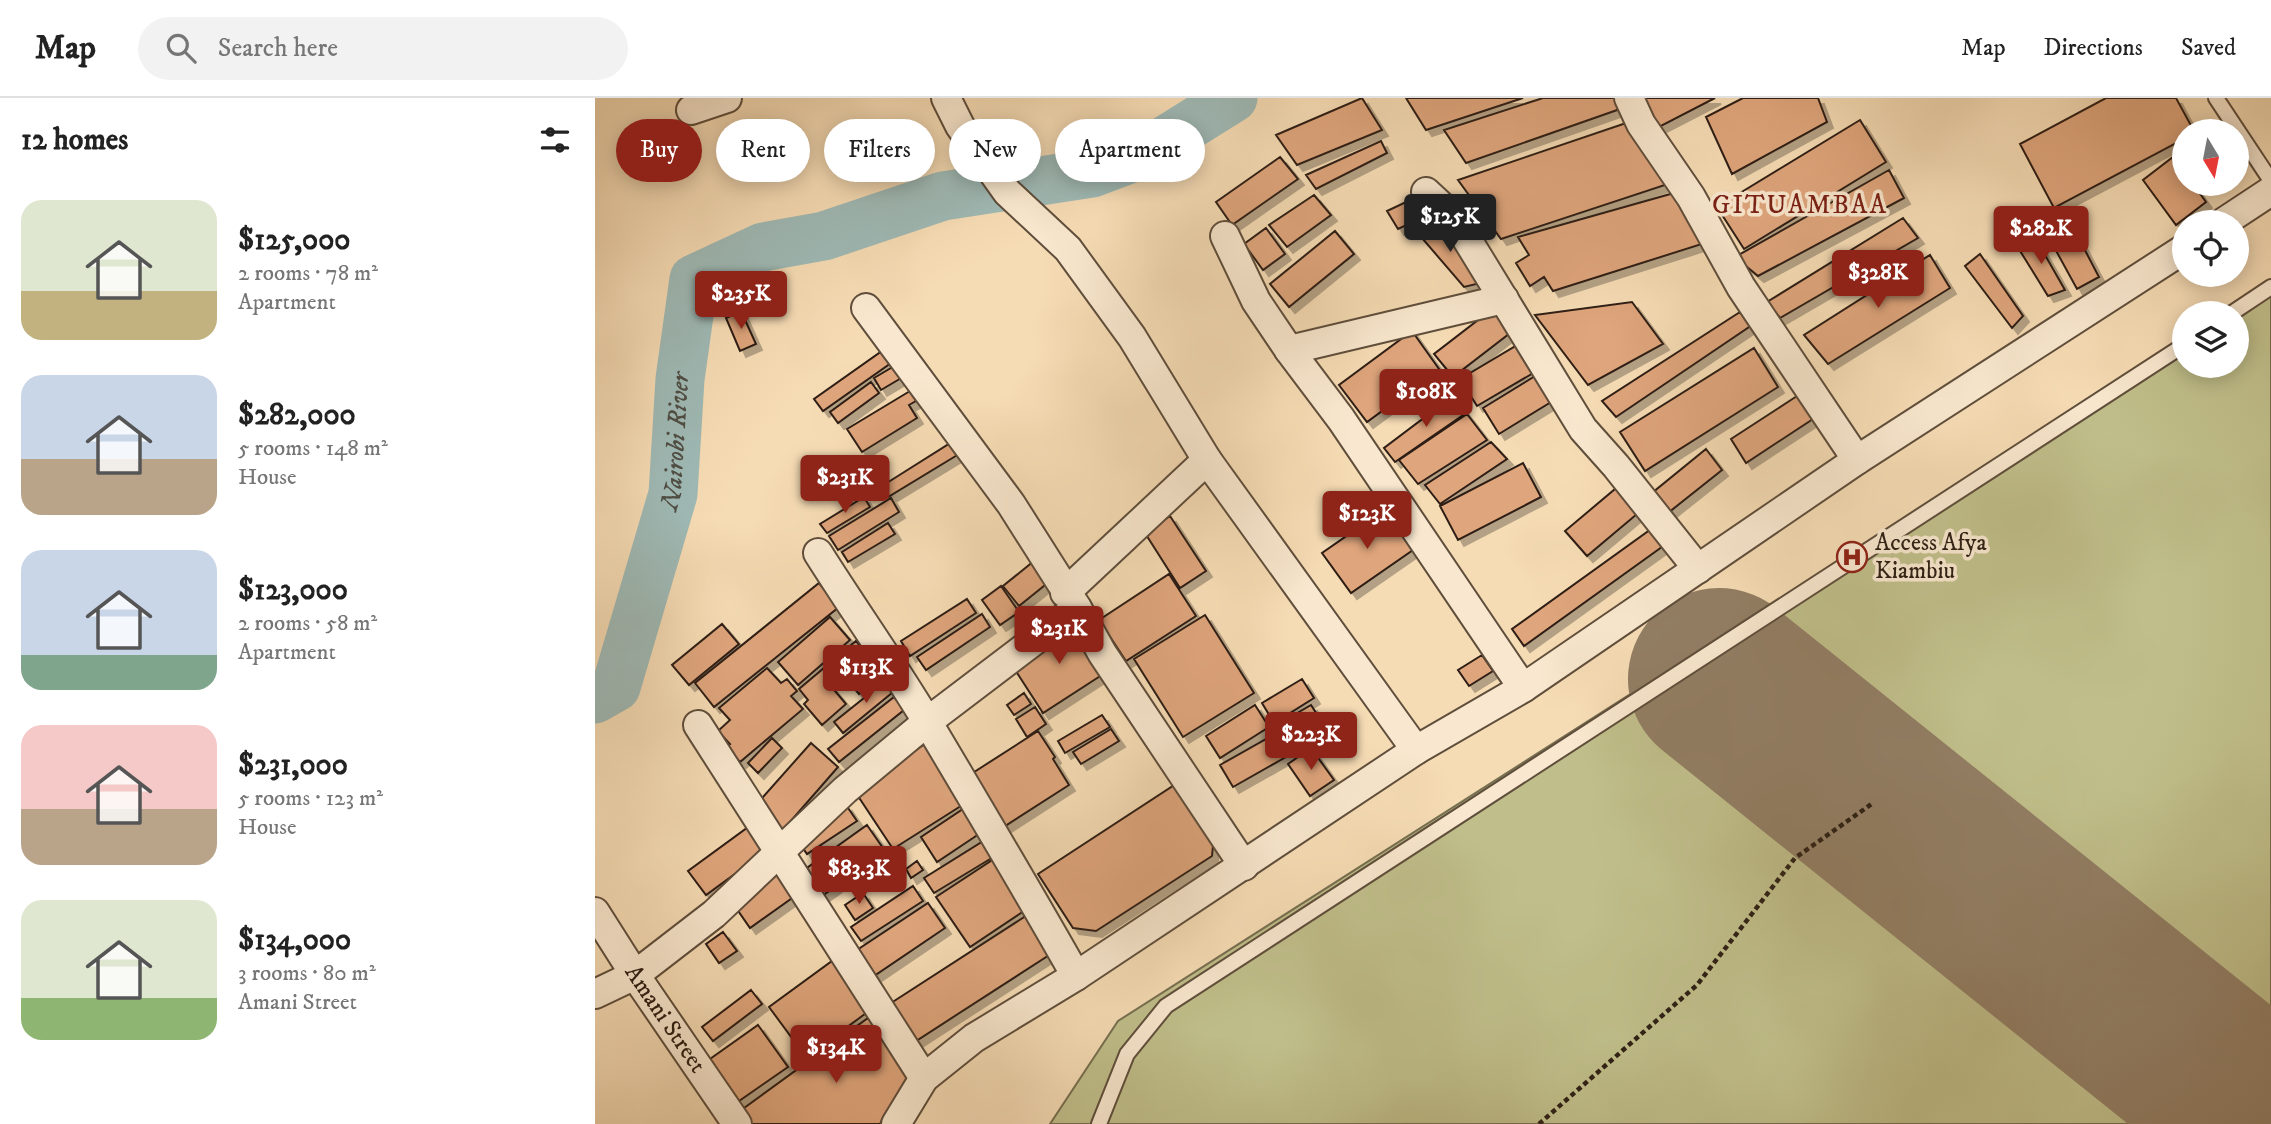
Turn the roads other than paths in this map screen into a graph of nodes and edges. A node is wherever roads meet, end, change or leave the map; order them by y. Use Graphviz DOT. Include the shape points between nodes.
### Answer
graph roads {
  1 [pos="727,98"];
  2 [pos="946,98"];
  3 [pos="1629,98"];
  4 [pos="2216,98"];
  5 [pos="691,110"];
  6 [pos="2271,181"];
  7 [pos="2271,191"];
  8 [pos="1426,192"];
  9 [pos="2242,210"];
  10 [pos="1225,236"];
  11 [pos="2172,257"];
  12 [pos="2271,287"];
  13 [pos="1504,299"];
  14 [pos="2249,302"];
  15 [pos="866,308"];
  16 [pos="1289,350"];
  17 [pos="2172,353"];
  18 [pos="1207,460"];
  19 [pos="1857,460"];
  20 [pos="818,553"];
  21 [pos="1698,569"];
  22 [pos="1071,600"];
  23 [pos="1523,688"];
  24 [pos="927,722"];
  25 [pos="698,725"];
  26 [pos="1416,750"];
  27 [pos="778,853"];
  28 [pos="1244,866"];
  29 [pos="595,912"];
  30 [pos="635,975"];
  31 [pos="1076,976"];
  32 [pos="595,994"];
  33 [pos="924,1078"];
  34 [pos="737,1124"];
  35 [pos="896,1124"];
  36 [pos="1099,1124"];
  1 -- 5 [label="street"];
  2 -- 18 [label="street" via="1007,192 1068,249 1132,337"];
  3 -- 19 [label="street" via="1741,287"];
  4 -- 6 [label="lane"];
  7 -- 9 [label="street"];
  8 -- 13 [label="street" via="1454,218"];
  10 -- 16 [label="street" via="1256,301"];
  11 -- 19 [label="street"];
  12 -- 14 [label="lane"];
  13 -- 16 [label="street"];
  13 -- 21 [label="street" via="1583,429"];
  15 -- 22 [label="street" via="1011,504"];
  16 -- 23 [label="street"];
  17 -- 36 [label="lane" via="1166,1006 1127,1054"];
  18 -- 22 [label="street"];
  18 -- 26 [label="street"];
  19 -- 21 [label="street"];
  20 -- 24 [label="street"];
  21 -- 23 [label="street"];
  22 -- 24 [label="street"];
  22 -- 28 [label="street"];
  23 -- 26 [label="street"];
  24 -- 27 [label="street"];
  24 -- 31 [label="street"];
  25 -- 27 [label="street"];
  26 -- 28 [label="street"];
  27 -- 30 [label="street" via="714,914"];
  27 -- 33 [label="street"];
  28 -- 31 [label="street"];
  29 -- 30 [label="street, Amani Street"];
  30 -- 32 [label="street"];
  30 -- 34 [label="street, Amani Street"];
  31 -- 33 [label="street" via="974,1038"];
  33 -- 35 [label="street"];
}
